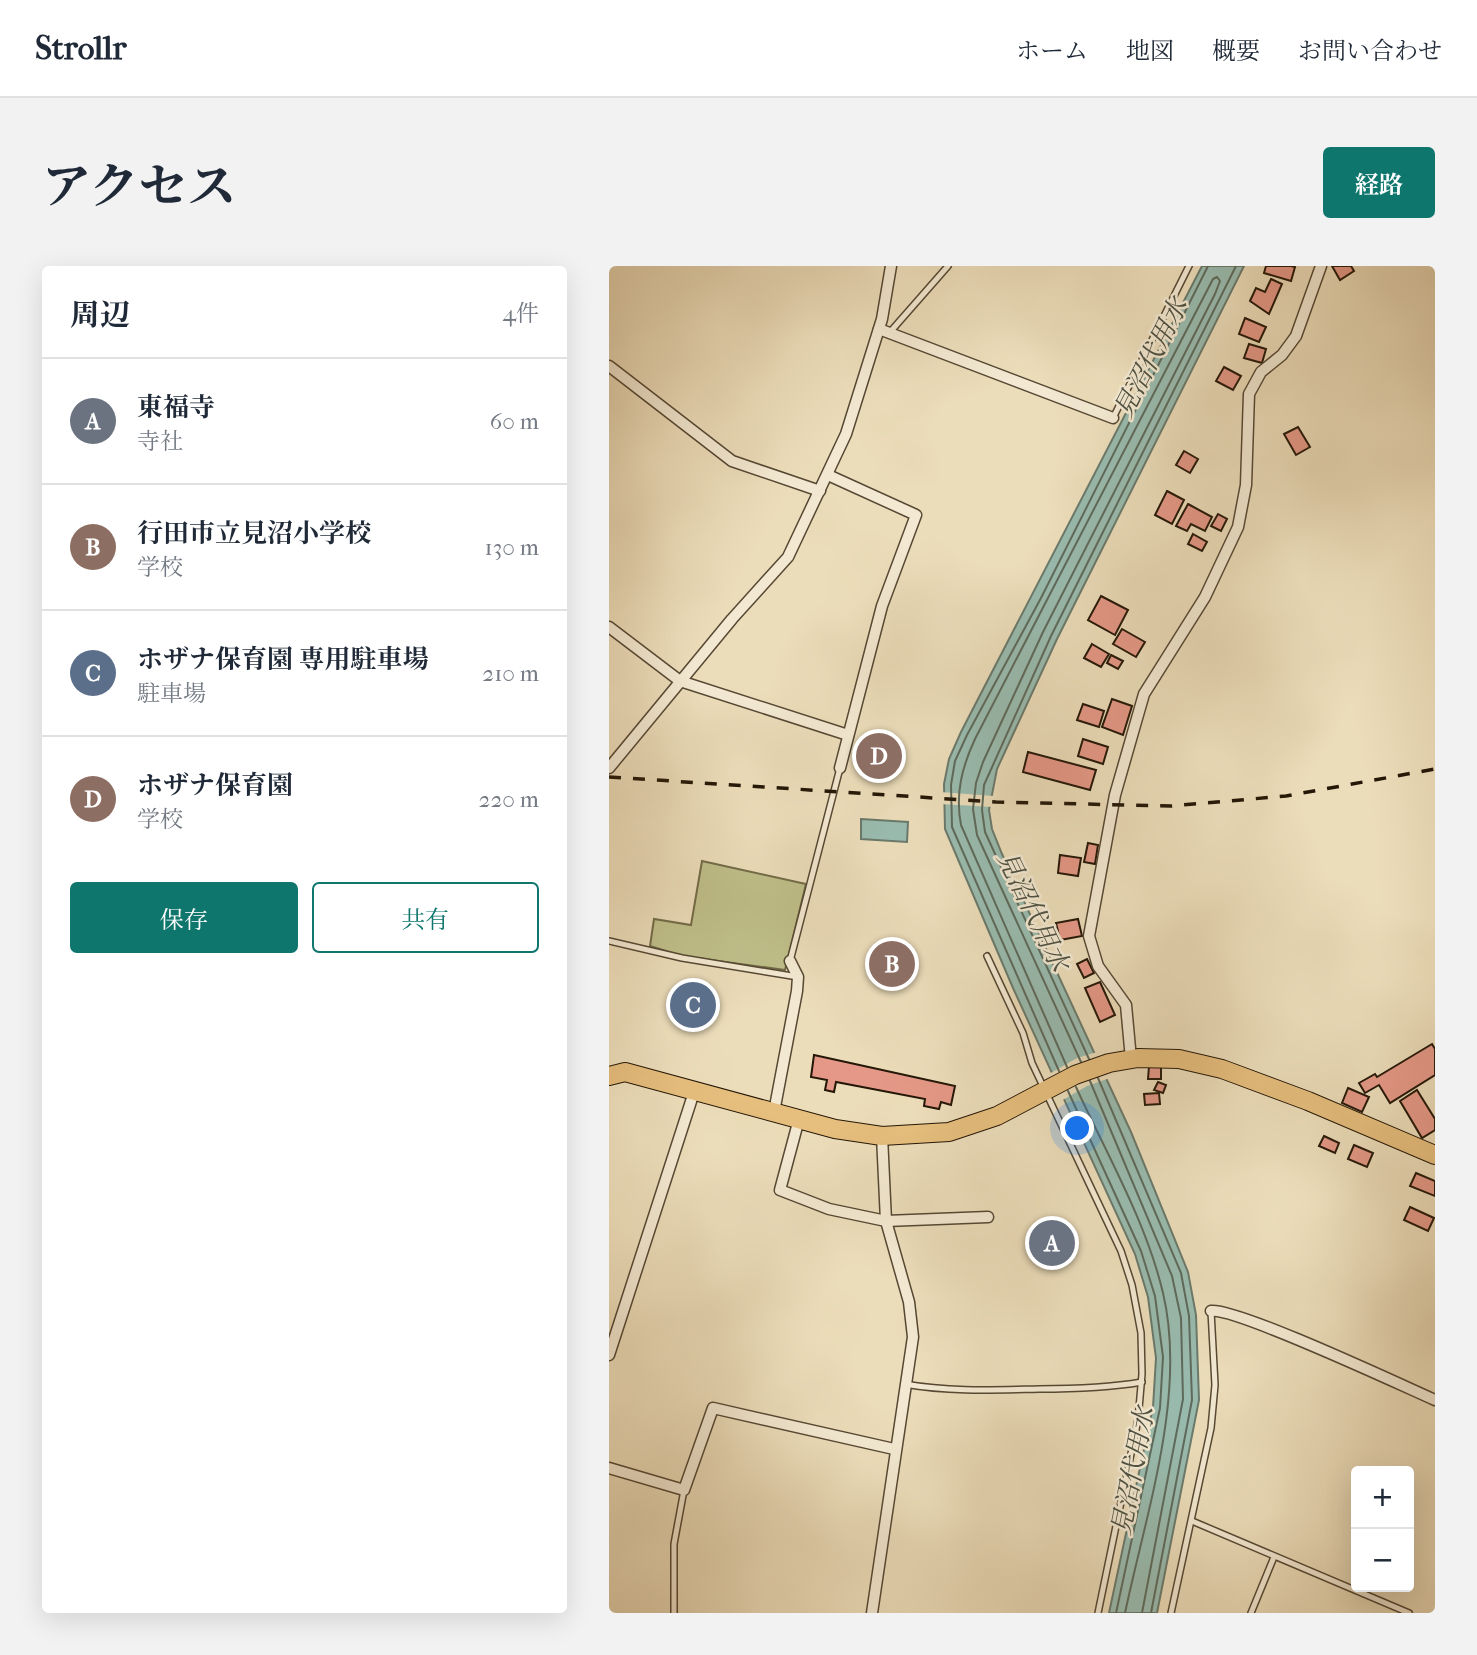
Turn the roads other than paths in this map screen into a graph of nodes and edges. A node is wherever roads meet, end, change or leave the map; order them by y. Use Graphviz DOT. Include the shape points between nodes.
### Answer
graph roads {
  1 [pos="891,266"];
  2 [pos="948,266"];
  3 [pos="1321,266"];
  4 [pos="1187,267"];
  5 [pos="885,330"];
  6 [pos="609,366"];
  7 [pos="1113,418"];
  8 [pos="828,475"];
  9 [pos="820,491"];
  10 [pos="609,627"];
  11 [pos="680,681"];
  12 [pos="848,735"];
  13 [pos="609,768"];
  14 [pos="840,768"];
  15 [pos="609,942"];
  16 [pos="987,956"];
  17 [pos="790,961"];
  18 [pos="798,976"];
  19 [pos="1131,1059"];
  20 [pos="614,1071"];
  21 [pos="695,1089"];
  22 [pos="1048,1090"];
  23 [pos="774,1112"];
  24 [pos="799,1119"];
  25 [pos="882,1136"];
  26 [pos="1435,1155"];
  27 [pos="988,1217"];
  28 [pos="886,1221"];
  29 [pos="1211,1311"];
  30 [pos="609,1355"];
  31 [pos="1142,1382"];
  32 [pos="904,1384"];
  33 [pos="1435,1400"];
  34 [pos="894,1449"];
  35 [pos="609,1468"];
  36 [pos="684,1490"];
  37 [pos="1192,1521"];
  38 [pos="1274,1557"];
  39 [pos="674,1613"];
  40 [pos="872,1613"];
  41 [pos="1098,1613"];
  42 [pos="1171,1613"];
  43 [pos="1251,1613"];
  44 [pos="1409,1613"];
  1 -- 5 [label="street"];
  2 -- 5 [label="lane"];
  3 -- 19 [label="street" via="1296,337 1261,372 1249,394 1247,485 1238,527 1205,597 1144,694 1112,806 1091,914 1090,943 1104,978 1126,1005"];
  4 -- 7 [label="lane"];
  5 -- 7 [label="street"];
  5 -- 8 [label="street"];
  6 -- 9 [label="street" via="732,461"];
  8 -- 9 [label="street"];
  8 -- 12 [label="street" via="916,515 882,606"];
  9 -- 11 [label="street" via="788,557"];
  10 -- 11 [label="street"];
  11 -- 12 [label="street"];
  11 -- 13 [label="street"];
  12 -- 14 [label="street"];
  14 -- 17 [label="lane"];
  15 -- 18 [label="lane"];
  16 -- 22 [label="lane"];
  17 -- 18 [label="street"];
  18 -- 23 [label="street"];
  19 -- 22 [label="main road" via="1075,1075"];
  19 -- 26 [label="main road" via="1179,1059 1210,1065"];
  20 -- 21 [label="main road"];
  21 -- 23 [label="main road"];
  21 -- 30 [label="street"];
  22 -- 25 [label="main road" via="1008,1111 949,1132"];
  22 -- 31 [label="lane" via="1128,1271 1141,1333"];
  23 -- 24 [label="main road"];
  24 -- 25 [label="main road"];
  24 -- 28 [label="street" via="780,1190 829,1209"];
  25 -- 28 [label="street"];
  27 -- 28 [label="street"];
  28 -- 32 [label="street" via="909,1302 913,1337"];
  29 -- 33 [label="street" via="1255,1323"];
  29 -- 37 [label="lane" via="1213,1407"];
  31 -- 32 [label="lane" via="1074,1390 987,1392"];
  31 -- 41 [label="lane"];
  32 -- 34 [label="street"];
  34 -- 36 [label="street" via="713,1408"];
  34 -- 40 [label="street"];
  35 -- 36 [label="street"];
  36 -- 39 [label="lane" via="674,1544"];
  37 -- 38 [label="lane"];
  37 -- 42 [label="lane"];
  38 -- 43 [label="lane"];
  38 -- 44 [label="lane"];
}
